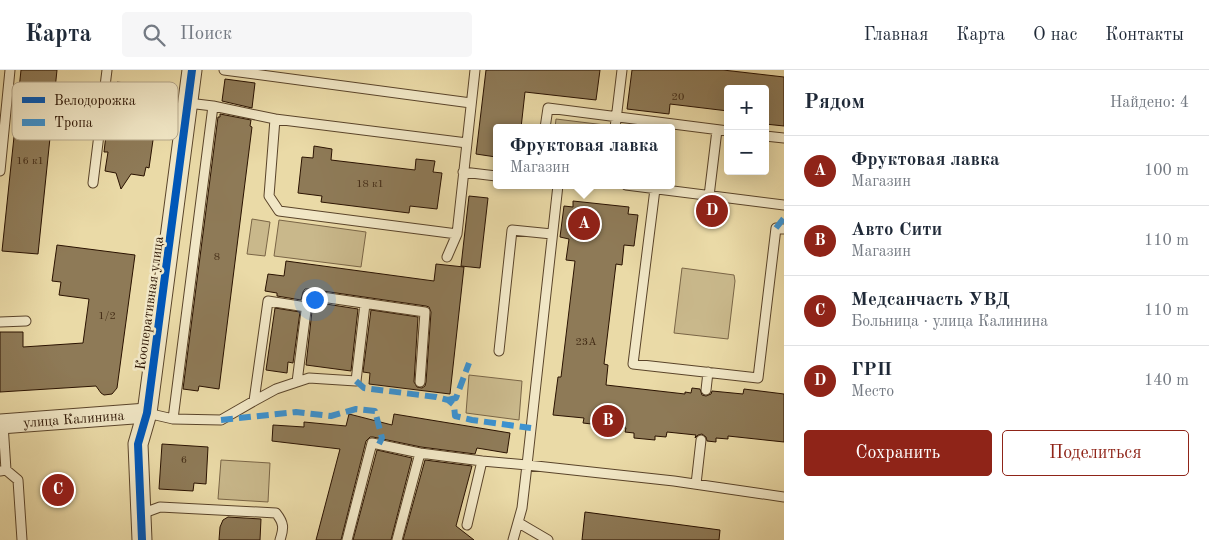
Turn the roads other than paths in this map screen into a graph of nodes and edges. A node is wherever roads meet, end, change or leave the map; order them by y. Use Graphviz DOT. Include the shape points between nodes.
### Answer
graph roads {
  1 [pos="10,70"];
  2 [pos="192,70"];
  3 [pos="224,70"];
  4 [pos="475,70"];
  5 [pos="622,70"];
  6 [pos="188,103"];
  7 [pos="471,103"];
  8 [pos="213,106"];
  9 [pos="616,117"];
  10 [pos="275,119"];
  11 [pos="546,124"];
  12 [pos="615,124"];
  13 [pos="670,124"];
  14 [pos="675,125"];
  15 [pos="717,130"];
  16 [pos="724,131"];
  17 [pos="769,136"];
  18 [pos="784,138"];
  19 [pos="99,140"];
  20 [pos="467,143"];
  21 [pos="0,171"];
  22 [pos="464,172"];
  23 [pos="493,176"];
  24 [pos="93,183"];
  25 [pos="558,189"];
  26 [pos="654,189"];
  27 [pos="709,196"];
  28 [pos="784,205"];
  29 [pos="784,229"];
  30 [pos="457,234"];
  31 [pos="552,234"];
  32 [pos="447,257"];
  33 [pos="365,304"];
  34 [pos="306,307"];
  35 [pos="26,321"];
  36 [pos="0,322"];
  37 [pos="499,351"];
  38 [pos="708,372"];
  39 [pos="297,382"];
  40 [pos="420,382"];
  41 [pos="706,390"];
  42 [pos="254,401"];
  43 [pos="147,413"];
  44 [pos="173,419"];
  45 [pos="2,424"];
  46 [pos="701,440"];
  47 [pos="420,453"];
  48 [pos="482,461"];
  49 [pos="527,465"];
  50 [pos="3,470"];
  51 [pos="696,484"];
  52 [pos="784,496"];
  53 [pos="141,514"];
  54 [pos="519,523"];
  55 [pos="467,526"];
  56 [pos="22,540"];
  57 [pos="142,540"];
  58 [pos="280,540"];
  59 [pos="347,540"];
  60 [pos="397,540"];
  61 [pos="513,540"];
  62 [pos="548,540"];
  1 -- 21 [label="lane"];
  2 -- 6 [label="street, Кооперативная улица"];
  3 -- 7 [label="lane"];
  4 -- 7 [label="lane"];
  5 -- 9 [label="lane"];
  6 -- 8 [label="lane"];
  6 -- 43 [label="street, Кооперативная улица"];
  7 -- 20 [label="lane"];
  8 -- 10 [label="lane"];
  8 -- 44 [label="lane"];
  9 -- 11 [label="lane" via="548,108"];
  9 -- 12 [label="lane"];
  9 -- 13 [label="lane"];
  10 -- 20 [label="lane"];
  10 -- 30 [label="lane" via="269,196 279,212"];
  14 -- 15 [label="lane"];
  15 -- 16 [label="lane"];
  15 -- 27 [label="lane"];
  17 -- 18 [label="lane"];
  19 -- 24 [label="lane"];
  20 -- 22 [label="lane"];
  22 -- 23 [label="lane"];
  22 -- 30 [label="lane"];
  25 -- 31 [label="lane"];
  26 -- 27 [label="lane"];
  26 -- 38 [label="lane" via="633,364"];
  27 -- 28 [label="lane"];
  29 -- 38 [label="lane" via="776,228 758,378"];
  30 -- 32 [label="lane"];
  31 -- 37 [label="lane" via="512,230"];
  31 -- 49 [label="lane"];
  33 -- 34 [label="lane" via="308,295"];
  33 -- 39 [label="lane" via="356,381 309,378"];
  33 -- 40 [label="lane" via="425,312"];
  34 -- 39 [label="lane"];
  34 -- 42 [label="lane" via="268,301"];
  35 -- 36 [label="lane"];
  38 -- 41 [label="lane"];
  39 -- 42 [label="lane"];
  42 -- 44 [label="lane" via="221,420"];
  43 -- 44 [label="lane"];
  43 -- 45 [label="street, улица Калинина"];
  43 -- 53 [label="street, Кооперативная улица" via="138,444"];
  45 -- 50 [label="lane"];
  46 -- 51 [label="lane"];
  47 -- 48 [label="lane"];
  47 -- 59 [label="lane" via="372,443"];
  47 -- 60 [label="lane"];
  48 -- 49 [label="lane"];
  48 -- 55 [label="lane"];
  49 -- 51 [label="lane"];
  49 -- 54 [label="lane"];
  50 -- 56 [label="lane" via="18,480"];
  51 -- 52 [label="lane"];
  53 -- 57 [label="street, Кооперативная улица"];
  53 -- 58 [label="lane" via="160,507 276,513 283,530"];
  54 -- 61 [label="lane"];
  54 -- 62 [label="lane"];
}
